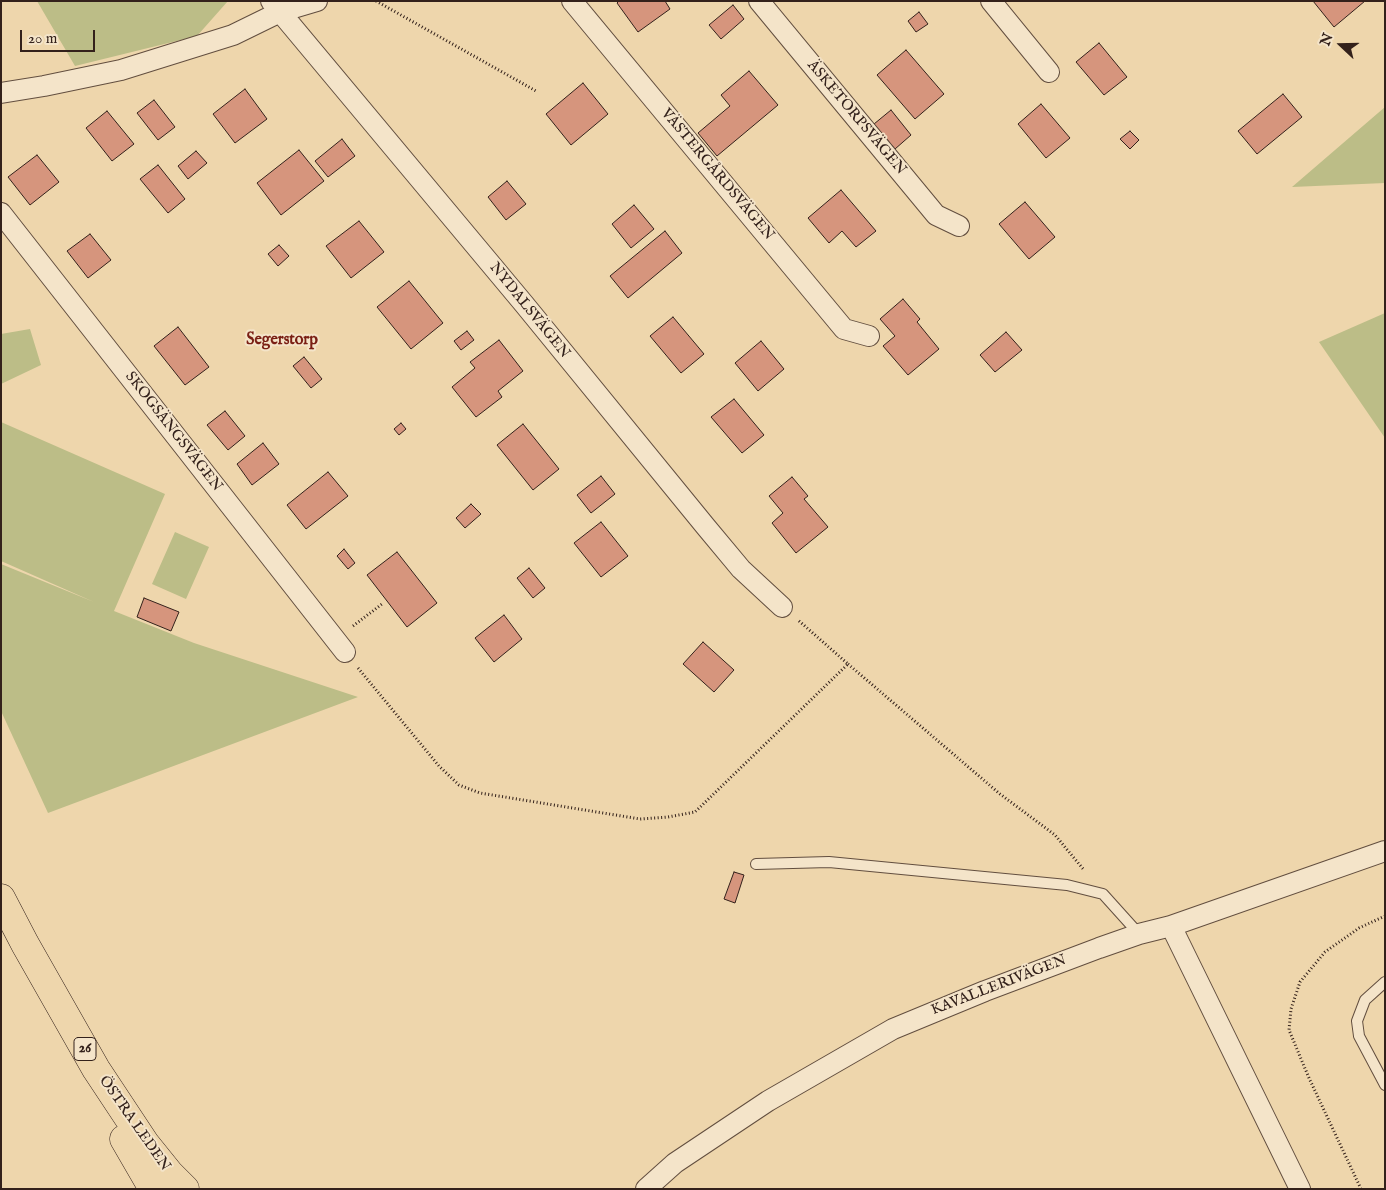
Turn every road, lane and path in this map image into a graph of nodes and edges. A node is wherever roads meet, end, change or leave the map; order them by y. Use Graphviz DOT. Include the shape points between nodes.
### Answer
graph roads {
  1 [pos="317,1"];
  2 [pos="376,1"];
  3 [pos="572,1"];
  4 [pos="759,1"];
  5 [pos="991,1"];
  6 [pos="275,7"];
  7 [pos="1049,72"];
  8 [pos="536,91"];
  9 [pos="1,93"];
  10 [pos="1,213"];
  11 [pos="959,226"];
  12 [pos="869,336"];
  13 [pos="382,604"];
  14 [pos="782,607"];
  15 [pos="340,646"];
  16 [pos="848,664"];
  17 [pos="1385,851"];
  18 [pos="756,864"];
  19 [pos="1104,894"];
  20 [pos="1,898"];
  21 [pos="1385,916"];
  22 [pos="1171,926"];
  23 [pos="1,934"];
  24 [pos="1139,934"];
  25 [pos="1385,982"];
  26 [pos="1385,1085"];
  27 [pos="153,1189"];
  28 [pos="185,1189"];
  29 [pos="646,1189"];
  30 [pos="1300,1189"];
  31 [pos="1361,1189"];
  1 -- 6 [label="street"];
  2 -- 8 [label="path"];
  3 -- 12 [label="street, VÄSTERGÅRDSVÄGEN" via="844,329"];
  4 -- 11 [label="street, ÄSKETORPSVÄGEN" via="936,216"];
  5 -- 7 [label="street"];
  6 -- 9 [label="street" via="233,35 121,70"];
  6 -- 14 [label="street, NYDALSVÄGEN" via="741,569"];
  10 -- 15 [label="street, SKOGSÄNGSVÄGEN"];
  13 -- 15 [label="path"];
  14 -- 16 [label="path"];
  15 -- 16 [label="path" via="439,766 459,785 480,793 640,819 695,812"];
  16 -- 19 [label="path" via="1000,794 1055,835"];
  17 -- 22 [label="street, KAVALLERIVÄGEN"];
  18 -- 19 [label="lane" via="829,862 1068,885"];
  19 -- 24 [label="lane"];
  20 -- 28 [label="highway, ÖSTRA LEDEN / 26" via="96,1069 145,1143"];
  21 -- 31 [label="path" via="1359,928 1325,952 1300,982 1291,1009 1289,1030"];
  22 -- 24 [label="street, KAVALLERIVÄGEN"];
  22 -- 30 [label="street"];
  23 -- 27 [label="highway, ÖSTRA LEDEN / 26"];
  24 -- 29 [label="street, KAVALLERIVÄGEN" via="892,1029 768,1101 675,1163"];
  25 -- 26 [label="lane" via="1365,1000 1358,1022 1360,1036"];
}
